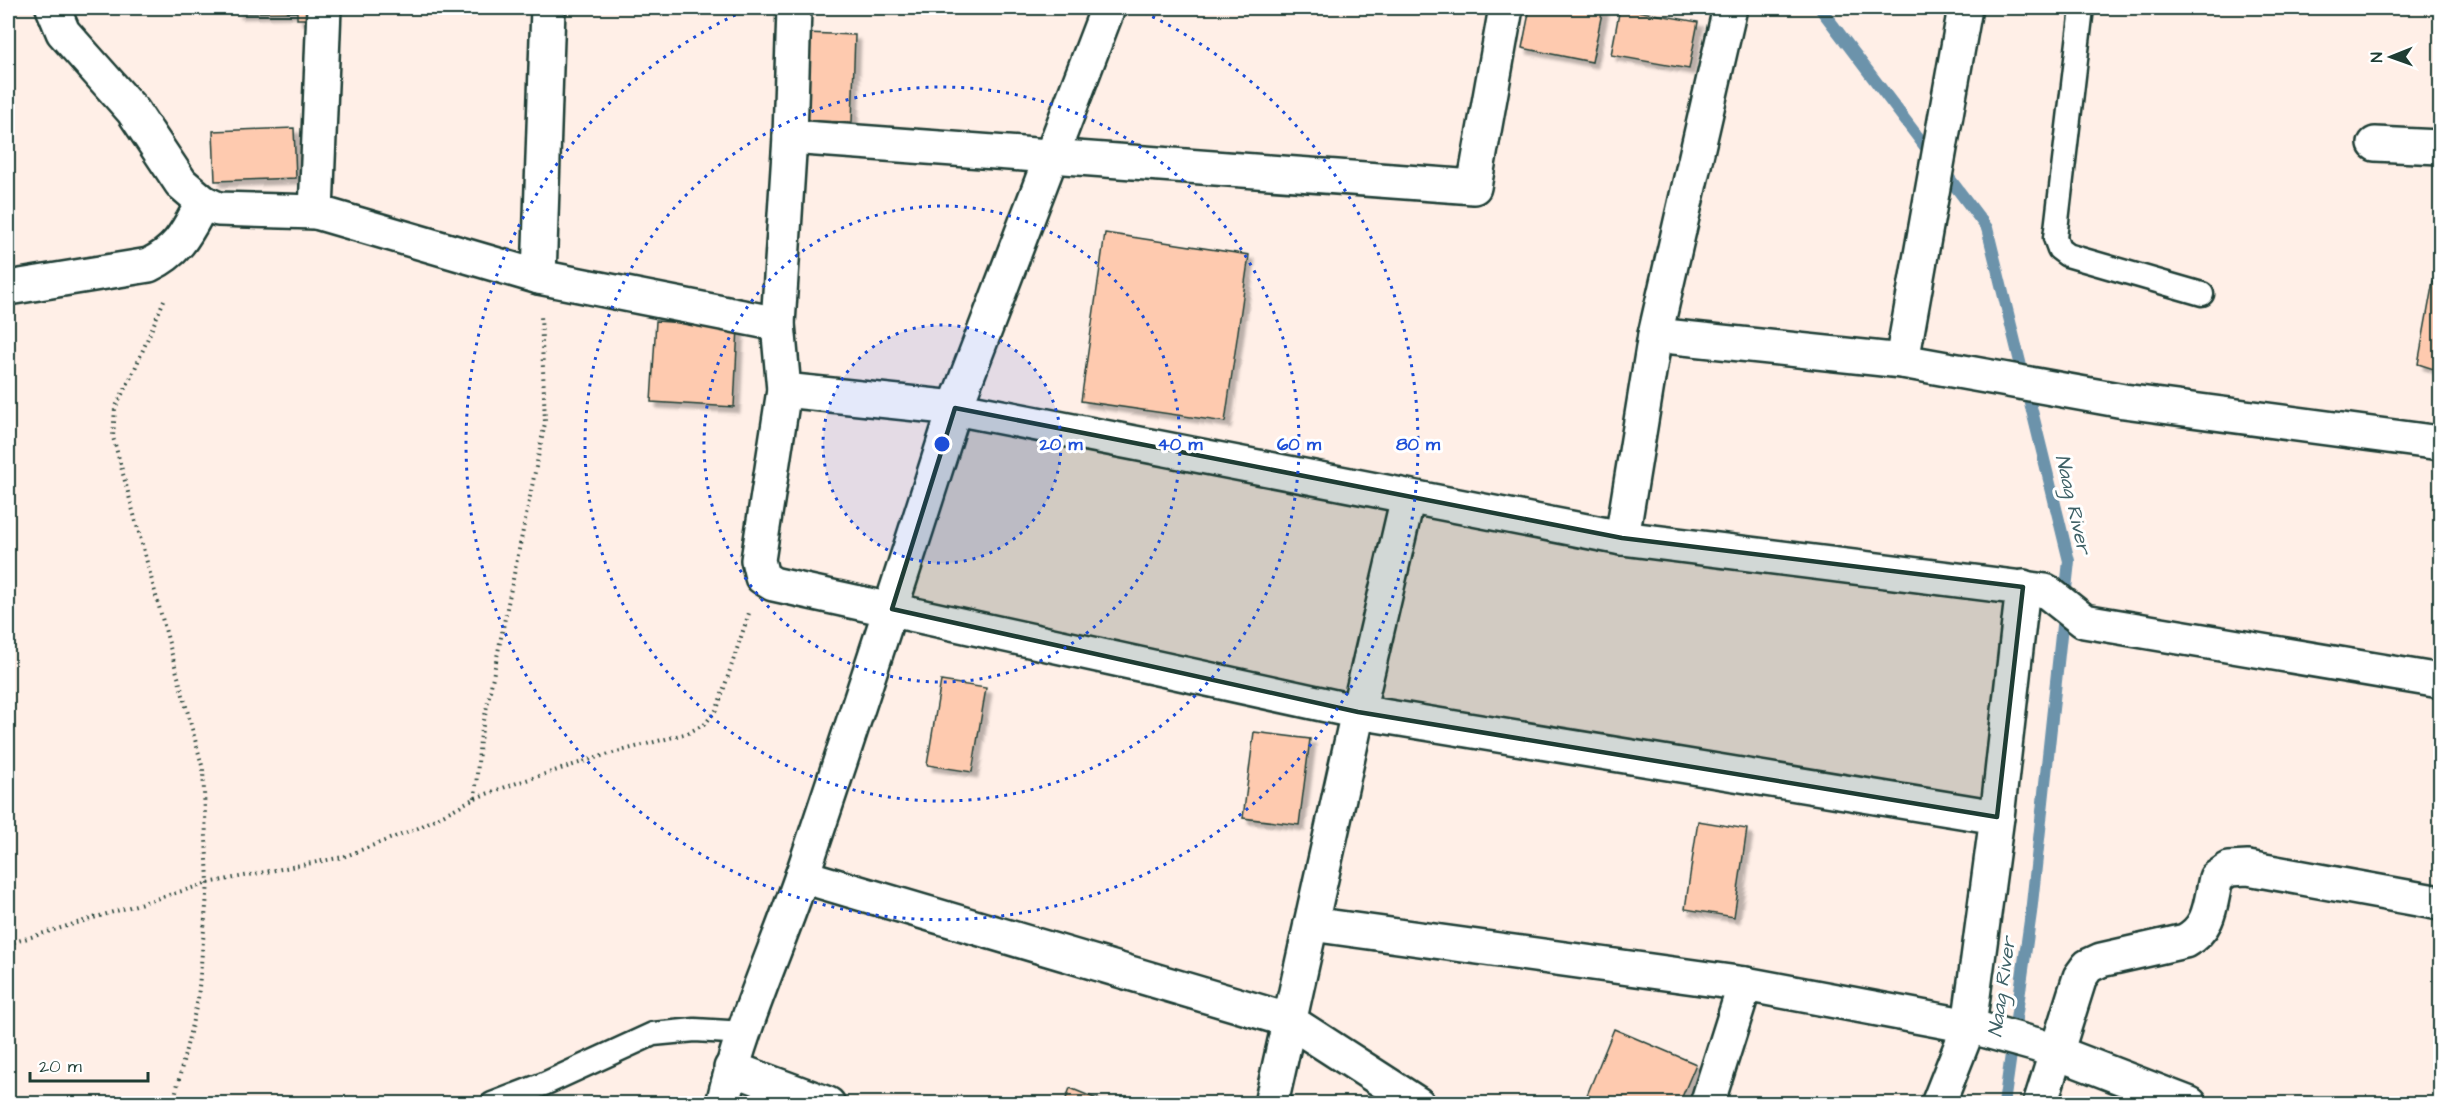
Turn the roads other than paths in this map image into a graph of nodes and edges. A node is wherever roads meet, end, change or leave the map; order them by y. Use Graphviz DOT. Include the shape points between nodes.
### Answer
graph roads {
  1 [pos="53,8"];
  2 [pos="324,8"];
  3 [pos="548,8"];
  4 [pos="794,8"];
  5 [pos="1108,8"];
  6 [pos="1506,8"];
  7 [pos="1730,8"];
  8 [pos="1965,8"];
  9 [pos="2082,8"];
  10 [pos="790,137"];
  11 [pos="2375,144"];
  12 [pos="2440,147"];
  13 [pos="1052,157"];
  14 [pos="203,202"];
  15 [pos="316,212"];
  16 [pos="539,276"];
  17 [pos="8,288"];
  18 [pos="2202,294"];
  19 [pos="778,324"];
  20 [pos="1654,335"];
  21 [pos="1902,361"];
  22 [pos="784,390"];
  23 [pos="955,408"];
  24 [pos="2440,443"];
  25 [pos="1408,497"];
  26 [pos="1622,538"];
  27 [pos="2035,589"];
  28 [pos="891,609"];
  29 [pos="2440,681"];
  30 [pos="1358,712"];
  31 [pos="1997,817"];
  32 [pos="802,876"];
  33 [pos="2440,903"];
  34 [pos="1311,924"];
  35 [pos="1745,984"];
  36 [pos="1288,1020"];
  37 [pos="1982,1029"];
  38 [pos="745,1033"];
  39 [pos="2047,1050"];
  40 [pos="731,1068"];
  41 [pos="492,1104"];
  42 [pos="723,1104"];
  43 [pos="828,1104"];
  44 [pos="1271,1104"];
  45 [pos="1418,1104"];
  46 [pos="1707,1104"];
  47 [pos="1938,1104"];
  48 [pos="2040,1104"];
  49 [pos="2190,1104"];
  1 -- 14 [label="street" via="63,32 134,111 181,183"];
  2 -- 15 [label="street"];
  3 -- 16 [label="street"];
  4 -- 10 [label="street"];
  5 -- 13 [label="street"];
  6 -- 13 [label="street" via="1474,187"];
  7 -- 20 [label="street"];
  8 -- 21 [label="street"];
  9 -- 18 [label="lane" via="2055,238 2059,249 2067,255"];
  10 -- 13 [label="street"];
  10 -- 19 [label="street"];
  11 -- 12 [label="street"];
  13 -- 23 [label="street"];
  14 -- 15 [label="street" via="218,209"];
  14 -- 17 [label="street" via="181,241 168,256 149,265"];
  15 -- 16 [label="street"];
  16 -- 19 [label="street"];
  19 -- 22 [label="street"];
  20 -- 21 [label="street"];
  20 -- 26 [label="street"];
  21 -- 24 [label="street" via="2124,401"];
  22 -- 23 [label="street"];
  22 -- 28 [label="street" via="758,560 762,577 772,584"];
  23 -- 25 [label="street"];
  23 -- 28 [label="street"];
  25 -- 26 [label="street"];
  25 -- 30 [label="street"];
  26 -- 27 [label="street"];
  27 -- 29 [label="street" via="2084,621"];
  27 -- 31 [label="street"];
  28 -- 30 [label="street"];
  28 -- 32 [label="street"];
  30 -- 31 [label="street"];
  30 -- 34 [label="street"];
  31 -- 37 [label="street"];
  32 -- 36 [label="street"];
  32 -- 38 [label="street"];
  33 -- 39 [label="street" via="2248,868 2229,869 2216,878 2204,927 2194,936 2088,966"];
  34 -- 35 [label="street"];
  34 -- 36 [label="street"];
  35 -- 37 [label="street"];
  35 -- 46 [label="street"];
  36 -- 44 [label="street"];
  36 -- 45 [label="street"];
  37 -- 39 [label="street"];
  37 -- 47 [label="street"];
  38 -- 40 [label="street"];
  38 -- 41 [label="lane" via="695,1030 653,1034"];
  39 -- 48 [label="street"];
  39 -- 49 [label="street"];
  40 -- 42 [label="street"];
  40 -- 43 [label="street"];
}
